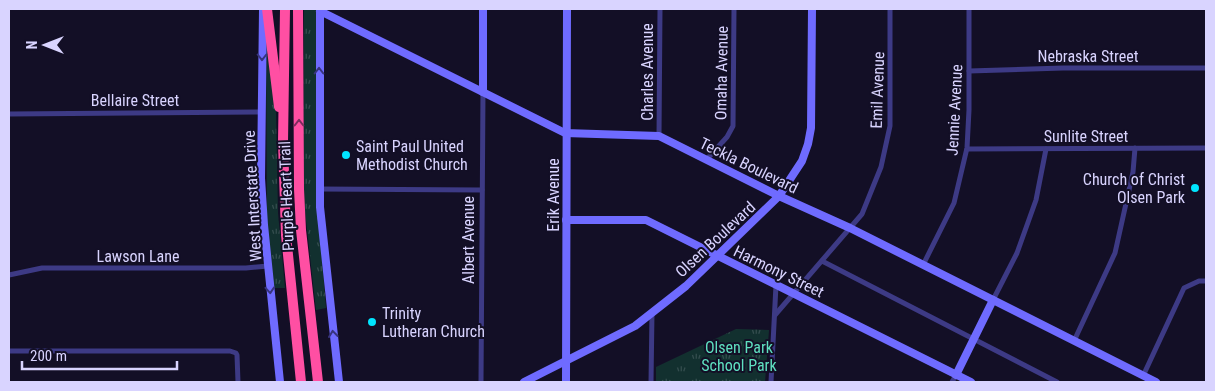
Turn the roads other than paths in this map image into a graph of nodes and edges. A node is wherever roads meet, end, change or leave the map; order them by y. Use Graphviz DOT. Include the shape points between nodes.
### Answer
graph roads {
  1 [pos="263,9"];
  2 [pos="267,9"];
  3 [pos="285,9"];
  4 [pos="300,9"];
  5 [pos="484,9"];
  6 [pos="567,9"];
  7 [pos="660,9"];
  8 [pos="734,9"];
  9 [pos="812,9"];
  10 [pos="890,9"];
  11 [pos="969,9"];
  12 [pos="320,10"];
  13 [pos="1206,68"];
  14 [pos="969,71"];
  15 [pos="483,92"];
  16 [pos="262,112"];
  17 [pos="9,114"];
  18 [pos="567,133"];
  19 [pos="659,136"];
  20 [pos="283,142"];
  21 [pos="1136,148"];
  22 [pos="1206,148"];
  23 [pos="967,149"];
  24 [pos="1046,149"];
  25 [pos="707,159"];
  26 [pos="319,189"];
  27 [pos="482,190"];
  28 [pos="779,196"];
  29 [pos="566,220"];
  30 [pos="850,228"];
  31 [pos="717,255"];
  32 [pos="822,261"];
  33 [pos="923,265"];
  34 [pos="268,266"];
  35 [pos="9,275"];
  36 [pos="1206,281"];
  37 [pos="776,285"];
  38 [pos="794,294"];
  39 [pos="993,300"];
  40 [pos="652,314"];
  41 [pos="774,315"];
  42 [pos="973,340"];
  43 [pos="1074,341"];
  44 [pos="9,351"];
  45 [pos="566,361"];
  46 [pos="1143,376"];
  47 [pos="954,378"];
  48 [pos="238,382"];
  49 [pos="280,382"];
  50 [pos="301,382"];
  51 [pos="318,382"];
  52 [pos="338,382"];
  53 [pos="481,382"];
  54 [pos="524,382"];
  55 [pos="566,382"];
  56 [pos="651,382"];
  57 [pos="771,382"];
  58 [pos="971,382"];
  59 [pos="1057,382"];
  60 [pos="1156,382"];
  1 -- 16 [label="main road, West Interstate Drive, one-way"];
  2 -- 20 [label="highway"];
  3 -- 20 [label="highway, Purple Heart Trail"];
  51 -- 4 [label="highway, Purple Heart Trail, one-way" via="299,189"];
  5 -- 15 [label="main road, Albert Avenue"];
  6 -- 18 [label="main road, Erik Avenue"];
  7 -- 19 [label="street, Charles Avenue"];
  8 -- 25 [label="street, Omaha Avenue" via="733,126 728,137"];
  9 -- 28 [label="main road, Olsen Boulevard" via="808,144 802,161"];
  10 -- 30 [label="street, Emil Avenue" via="890,126 881,167 862,214"];
  11 -- 14 [label="street, Jennie Avenue"];
  12 -- 15 [label="main road, Teckla Boulevard"];
  26 -- 12 [label="main road, one-way"];
  13 -- 14 [label="street, Nebraska Street"];
  14 -- 23 [label="street, Jennie Avenue"];
  15 -- 18 [label="main road, Teckla Boulevard"];
  15 -- 27 [label="street, Albert Avenue"];
  16 -- 17 [label="street, Bellaire Street"];
  16 -- 34 [label="main road, West Interstate Drive" via="262,178"];
  18 -- 19 [label="main road, Teckla Boulevard"];
  18 -- 29 [label="main road, Erik Avenue"];
  19 -- 25 [label="main road, Teckla Boulevard"];
  20 -- 50 [label="highway, Purple Heart Trail" via="286,235"];
  21 -- 22 [label="street, Sunlite Street"];
  21 -- 24 [label="street, Sunlite Street"];
  21 -- 43 [label="street" via="1115,253"];
  23 -- 24 [label="street, Sunlite Street"];
  23 -- 33 [label="street, Jennie Avenue" via="954,203"];
  24 -- 39 [label="street" via="1036,200 1017,253"];
  25 -- 28 [label="main road, Teckla Boulevard"];
  26 -- 27 [label="street"];
  52 -- 26 [label="main road, one-way"];
  27 -- 53 [label="street, Albert Avenue"];
  28 -- 30 [label="main road, Teckla Boulevard"];
  28 -- 31 [label="main road, Olsen Boulevard"];
  29 -- 31 [label="main road, Harmony Street" via="646,220"];
  29 -- 45 [label="main road, Erik Avenue"];
  30 -- 32 [label="street, Emil Avenue"];
  30 -- 33 [label="main road, Teckla Boulevard"];
  31 -- 37 [label="main road, Harmony Street"];
  31 -- 40 [label="main road, Olsen Boulevard"];
  32 -- 38 [label="street, Emil Avenue"];
  32 -- 42 [label="street"];
  33 -- 39 [label="main road, Teckla Boulevard"];
  34 -- 35 [label="street, Lawson Lane" via="42,268"];
  34 -- 49 [label="main road, West Interstate Drive, one-way"];
  36 -- 46 [label="street" via="1184,288"];
  37 -- 38 [label="main road, Harmony Street"];
  37 -- 41 [label="street"];
  38 -- 41 [label="street, Emil Avenue"];
  38 -- 47 [label="main road, Harmony Street"];
  39 -- 42 [label="main road"];
  39 -- 43 [label="main road, Teckla Boulevard"];
  40 -- 45 [label="main road, Olsen Boulevard"];
  40 -- 56 [label="street"];
  41 -- 57 [label="street"];
  42 -- 47 [label="main road"];
  42 -- 59 [label="street"];
  43 -- 46 [label="main road, Teckla Boulevard"];
  44 -- 48 [label="street" via="230,351 238,358"];
  45 -- 54 [label="main road, Olsen Boulevard"];
  45 -- 55 [label="main road, Erik Avenue"];
  46 -- 60 [label="main road, Teckla Boulevard"];
  47 -- 58 [label="main road, Harmony Street"];
}
